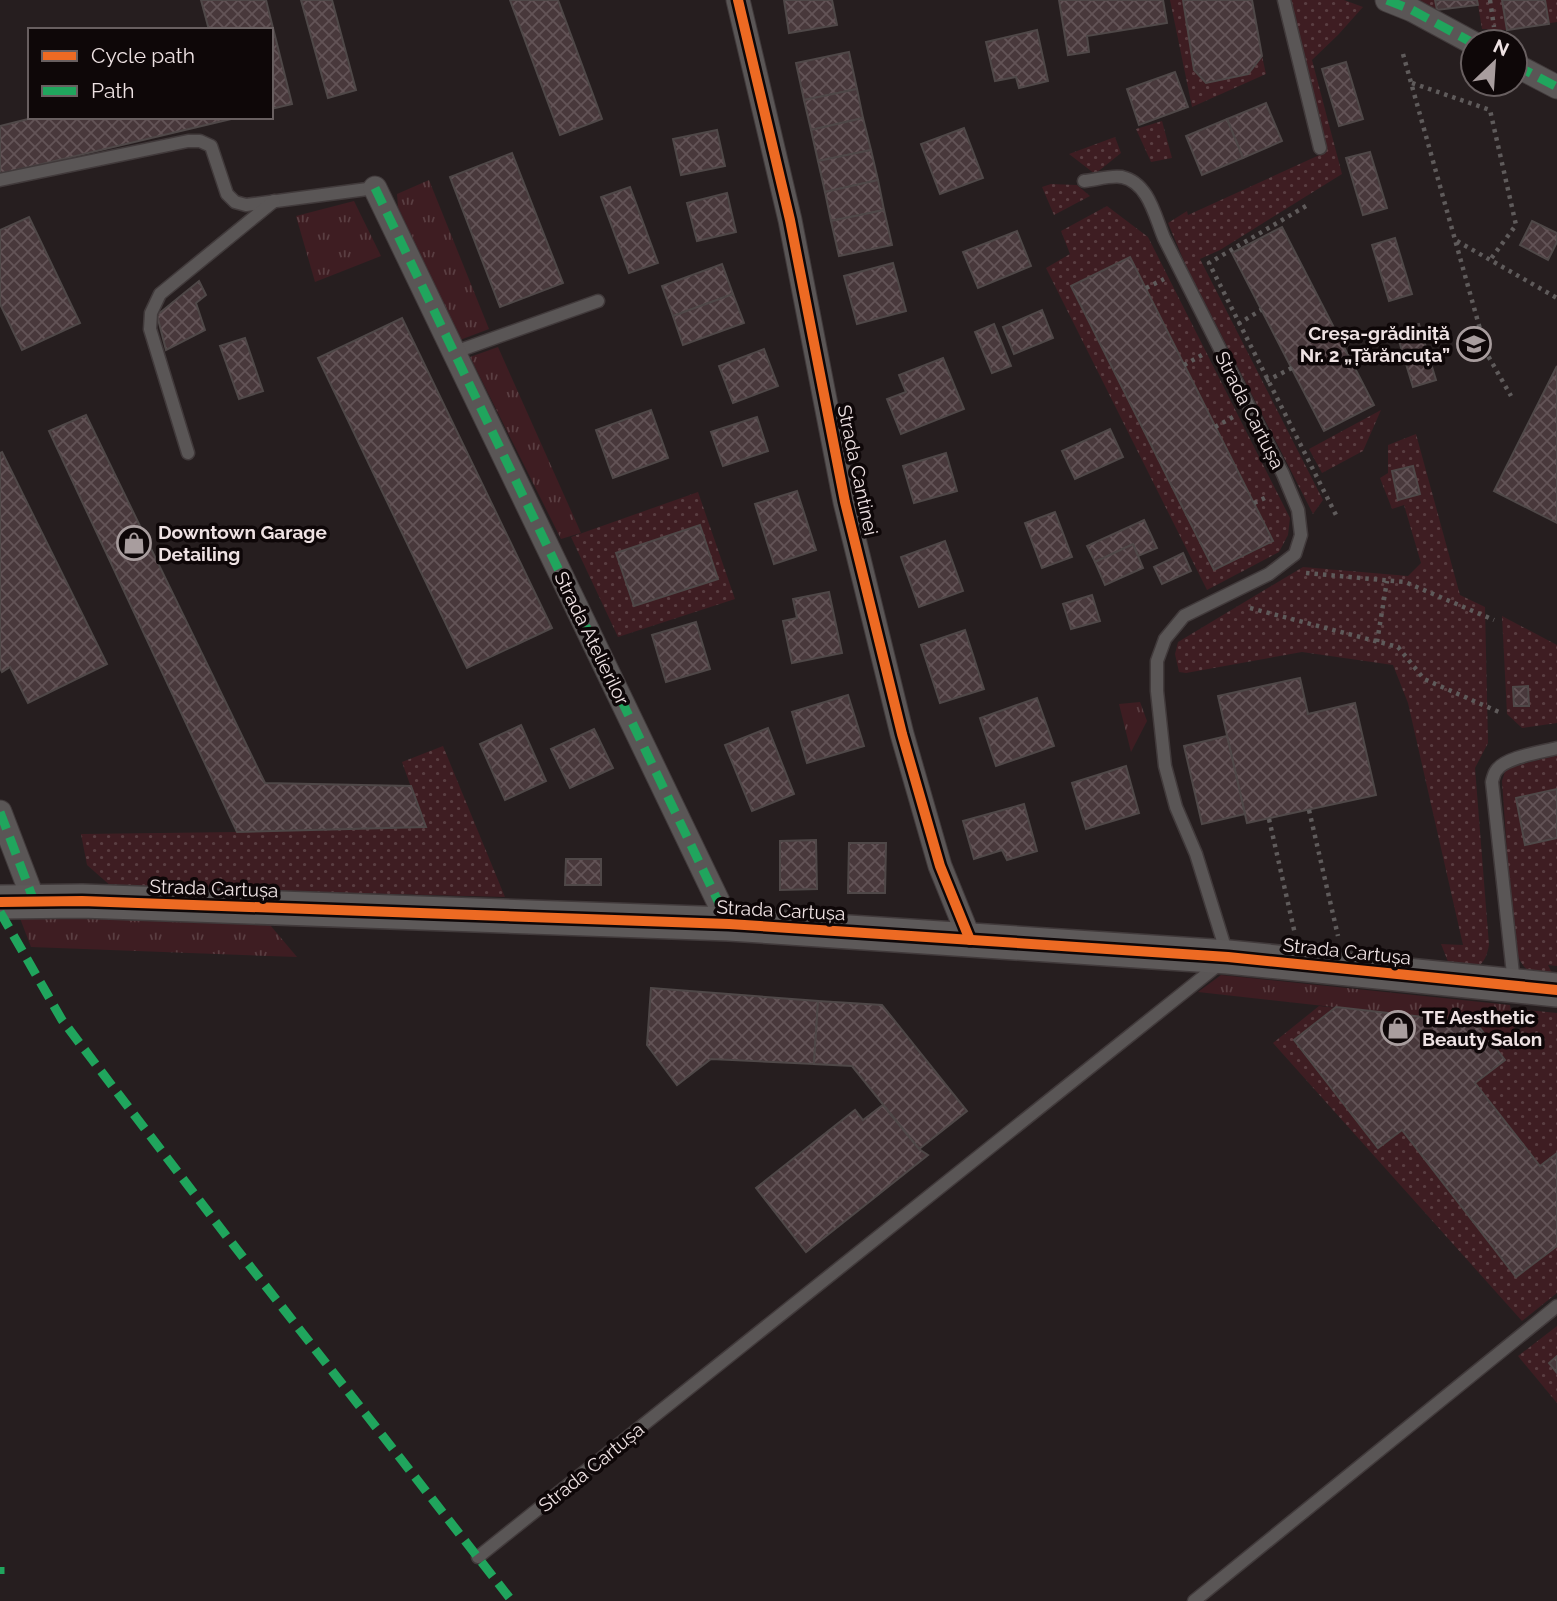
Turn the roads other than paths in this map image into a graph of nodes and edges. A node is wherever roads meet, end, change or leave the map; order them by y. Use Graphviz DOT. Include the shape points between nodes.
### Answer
graph roads {
  1 [pos="738,0"];
  2 [pos="1284,0"];
  3 [pos="1387,0"];
  4 [pos="1459,35"];
  5 [pos="1529,72"];
  6 [pos="1557,87"];
  7 [pos="1320,148"];
  8 [pos="0,180"];
  9 [pos="1084,181"];
  10 [pos="375,188"];
  11 [pos="274,201"];
  12 [pos="598,302"];
  13 [pos="454,352"];
  14 [pos="188,453"];
  15 [pos="1557,748"];
  16 [pos="0,813"];
  17 [pos="34,901"];
  18 [pos="0,902"];
  19 [pos="729,924"];
  20 [pos="970,940"];
  21 [pos="1228,957"];
  22 [pos="1514,986"];
  23 [pos="1557,990"];
  24 [pos="1557,1306"];
  25 [pos="478,1557"];
  26 [pos="1194,1601"];
  1 -- 20 [label="street, Strada Cantinei" via="790,219 845,502 902,734 940,866"];
  2 -- 7 [label="lane"];
  3 -- 4 [label="street"];
  5 -- 6 [label="street"];
  8 -- 11 [label="lane" via="201,141 211,146 227,194 235,202"];
  9 -- 21 [label="lane, Strada Cartușa" via="1121,177 1142,188 1298,510 1301,535 1295,554 1274,570 1184,616 1165,639 1157,661 1165,766"];
  10 -- 11 [label="lane"];
  10 -- 13 [label="street, Strada Atelierilor"];
  11 -- 14 [label="lane" via="160,294 150,313 150,329"];
  12 -- 13 [label="lane"];
  13 -- 19 [label="street, Strada Atelierilor"];
  15 -- 22 [label="lane" via="1503,764 1492,782"];
  16 -- 17 [label="street"];
  17 -- 18 [label="street, Strada Cartușa"];
  17 -- 19 [label="street, Strada Cartușa"];
  19 -- 20 [label="street, Strada Cartușa"];
  20 -- 21 [label="street, Strada Cartușa"];
  21 -- 22 [label="street, Strada Cartușa"];
  21 -- 25 [label="lane, Strada Cartușa"];
  22 -- 23 [label="street, Strada Cartușa"];
  24 -- 26 [label="lane"];
}
